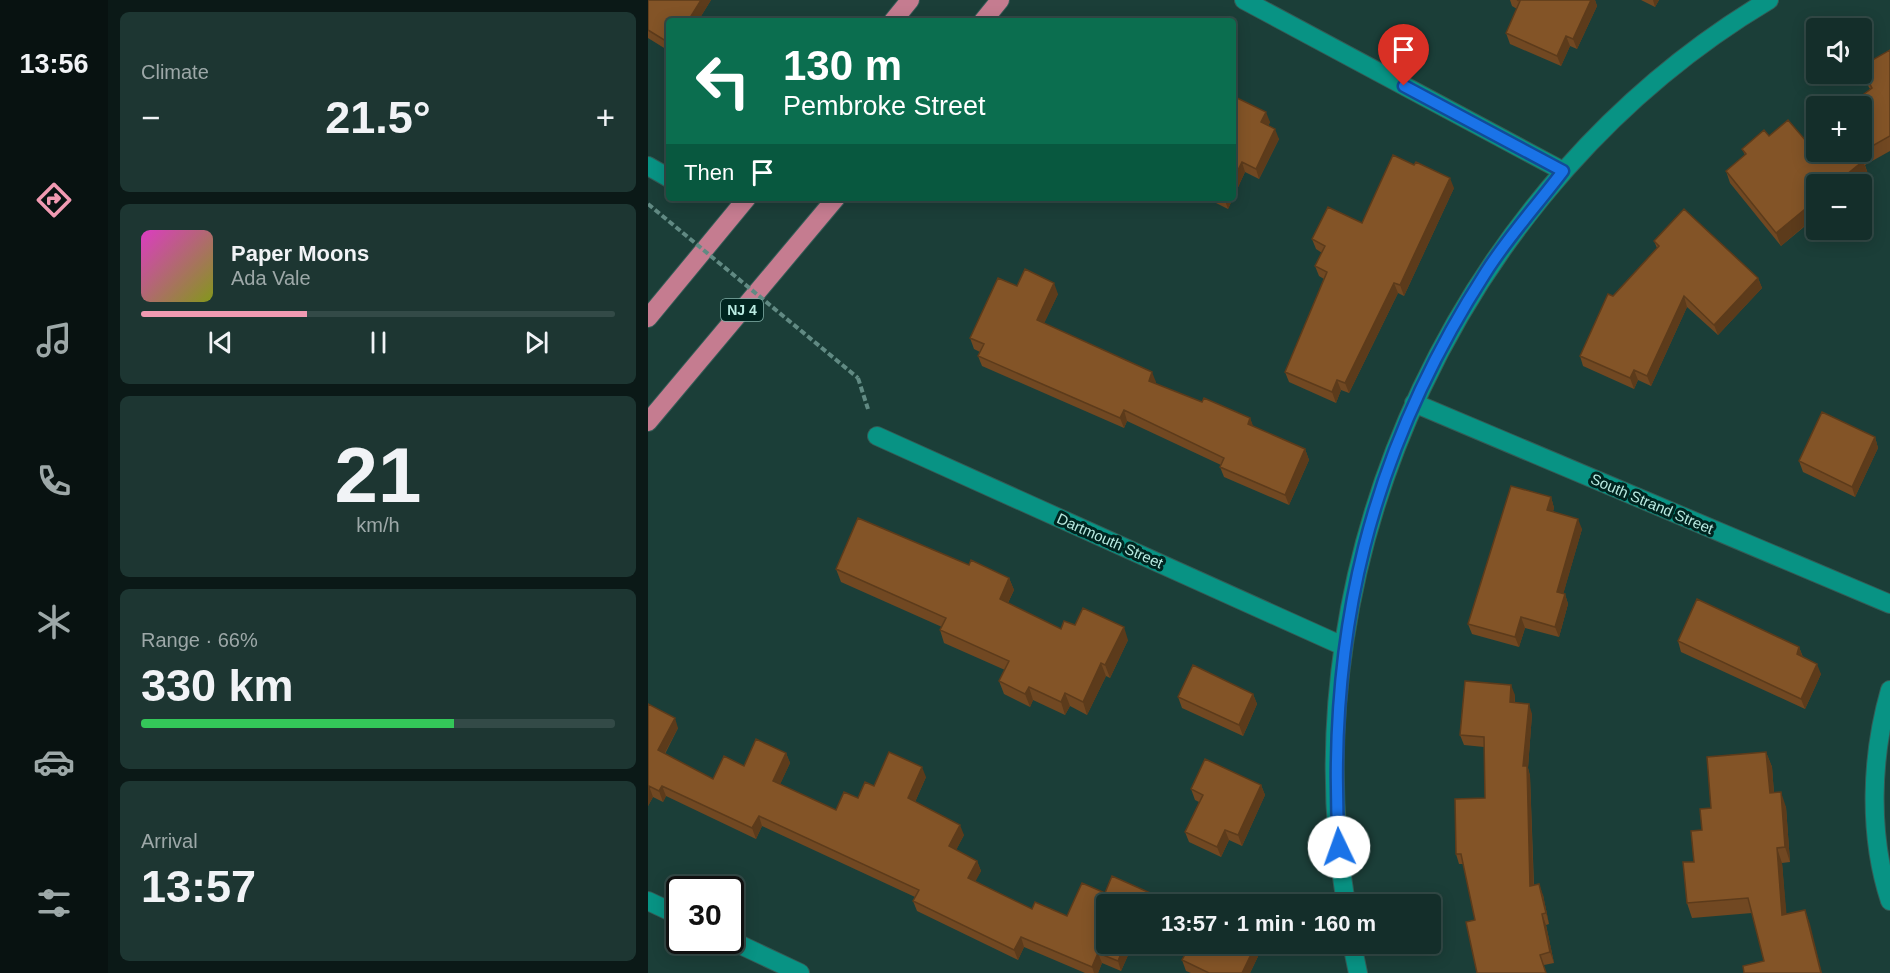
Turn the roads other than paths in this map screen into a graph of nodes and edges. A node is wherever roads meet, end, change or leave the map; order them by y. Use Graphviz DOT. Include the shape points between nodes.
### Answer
graph roads {
  1 [pos="910,0"];
  2 [pos="1000,0"];
  3 [pos="1244,0"];
  4 [pos="1769,0"];
  5 [pos="895,18"];
  6 [pos="985,18"];
  7 [pos="648,166"];
  8 [pos="1563,171"];
  9 [pos="666,176"];
  10 [pos="745,201"];
  11 [pos="833,201"];
  12 [pos="648,318"];
  13 [pos="1413,403"];
  14 [pos="648,422"];
  15 [pos="877,436"];
  16 [pos="1890,604"];
  17 [pos="1344,646"];
  18 [pos="1890,690"];
  19 [pos="1344,894"];
  20 [pos="648,901"];
  21 [pos="1890,901"];
  22 [pos="666,909"];
  23 [pos="744,947"];
  24 [pos="1354,954"];
  25 [pos="800,973"];
  26 [pos="1358,973"];
  1 -- 5 [label="highway"];
  2 -- 6 [label="highway"];
  3 -- 8 [label="street"];
  4 -- 8 [label="street" via="1678,62"];
  7 -- 9 [label="street"];
  8 -- 13 [label="street" via="1487,270 1446,337"];
  10 -- 12 [label="highway"];
  11 -- 14 [label="highway, NJ 4"];
  13 -- 16 [label="street, South Strand Street"];
  13 -- 17 [label="street" via="1388,466 1361,557"];
  15 -- 17 [label="street, Dartmouth Street"];
  17 -- 19 [label="street" via="1335,776"];
  18 -- 21 [label="street" via="1882,717 1875,779 1876,834"];
  20 -- 22 [label="street"];
  23 -- 25 [label="street"];
  24 -- 26 [label="street"];
}
